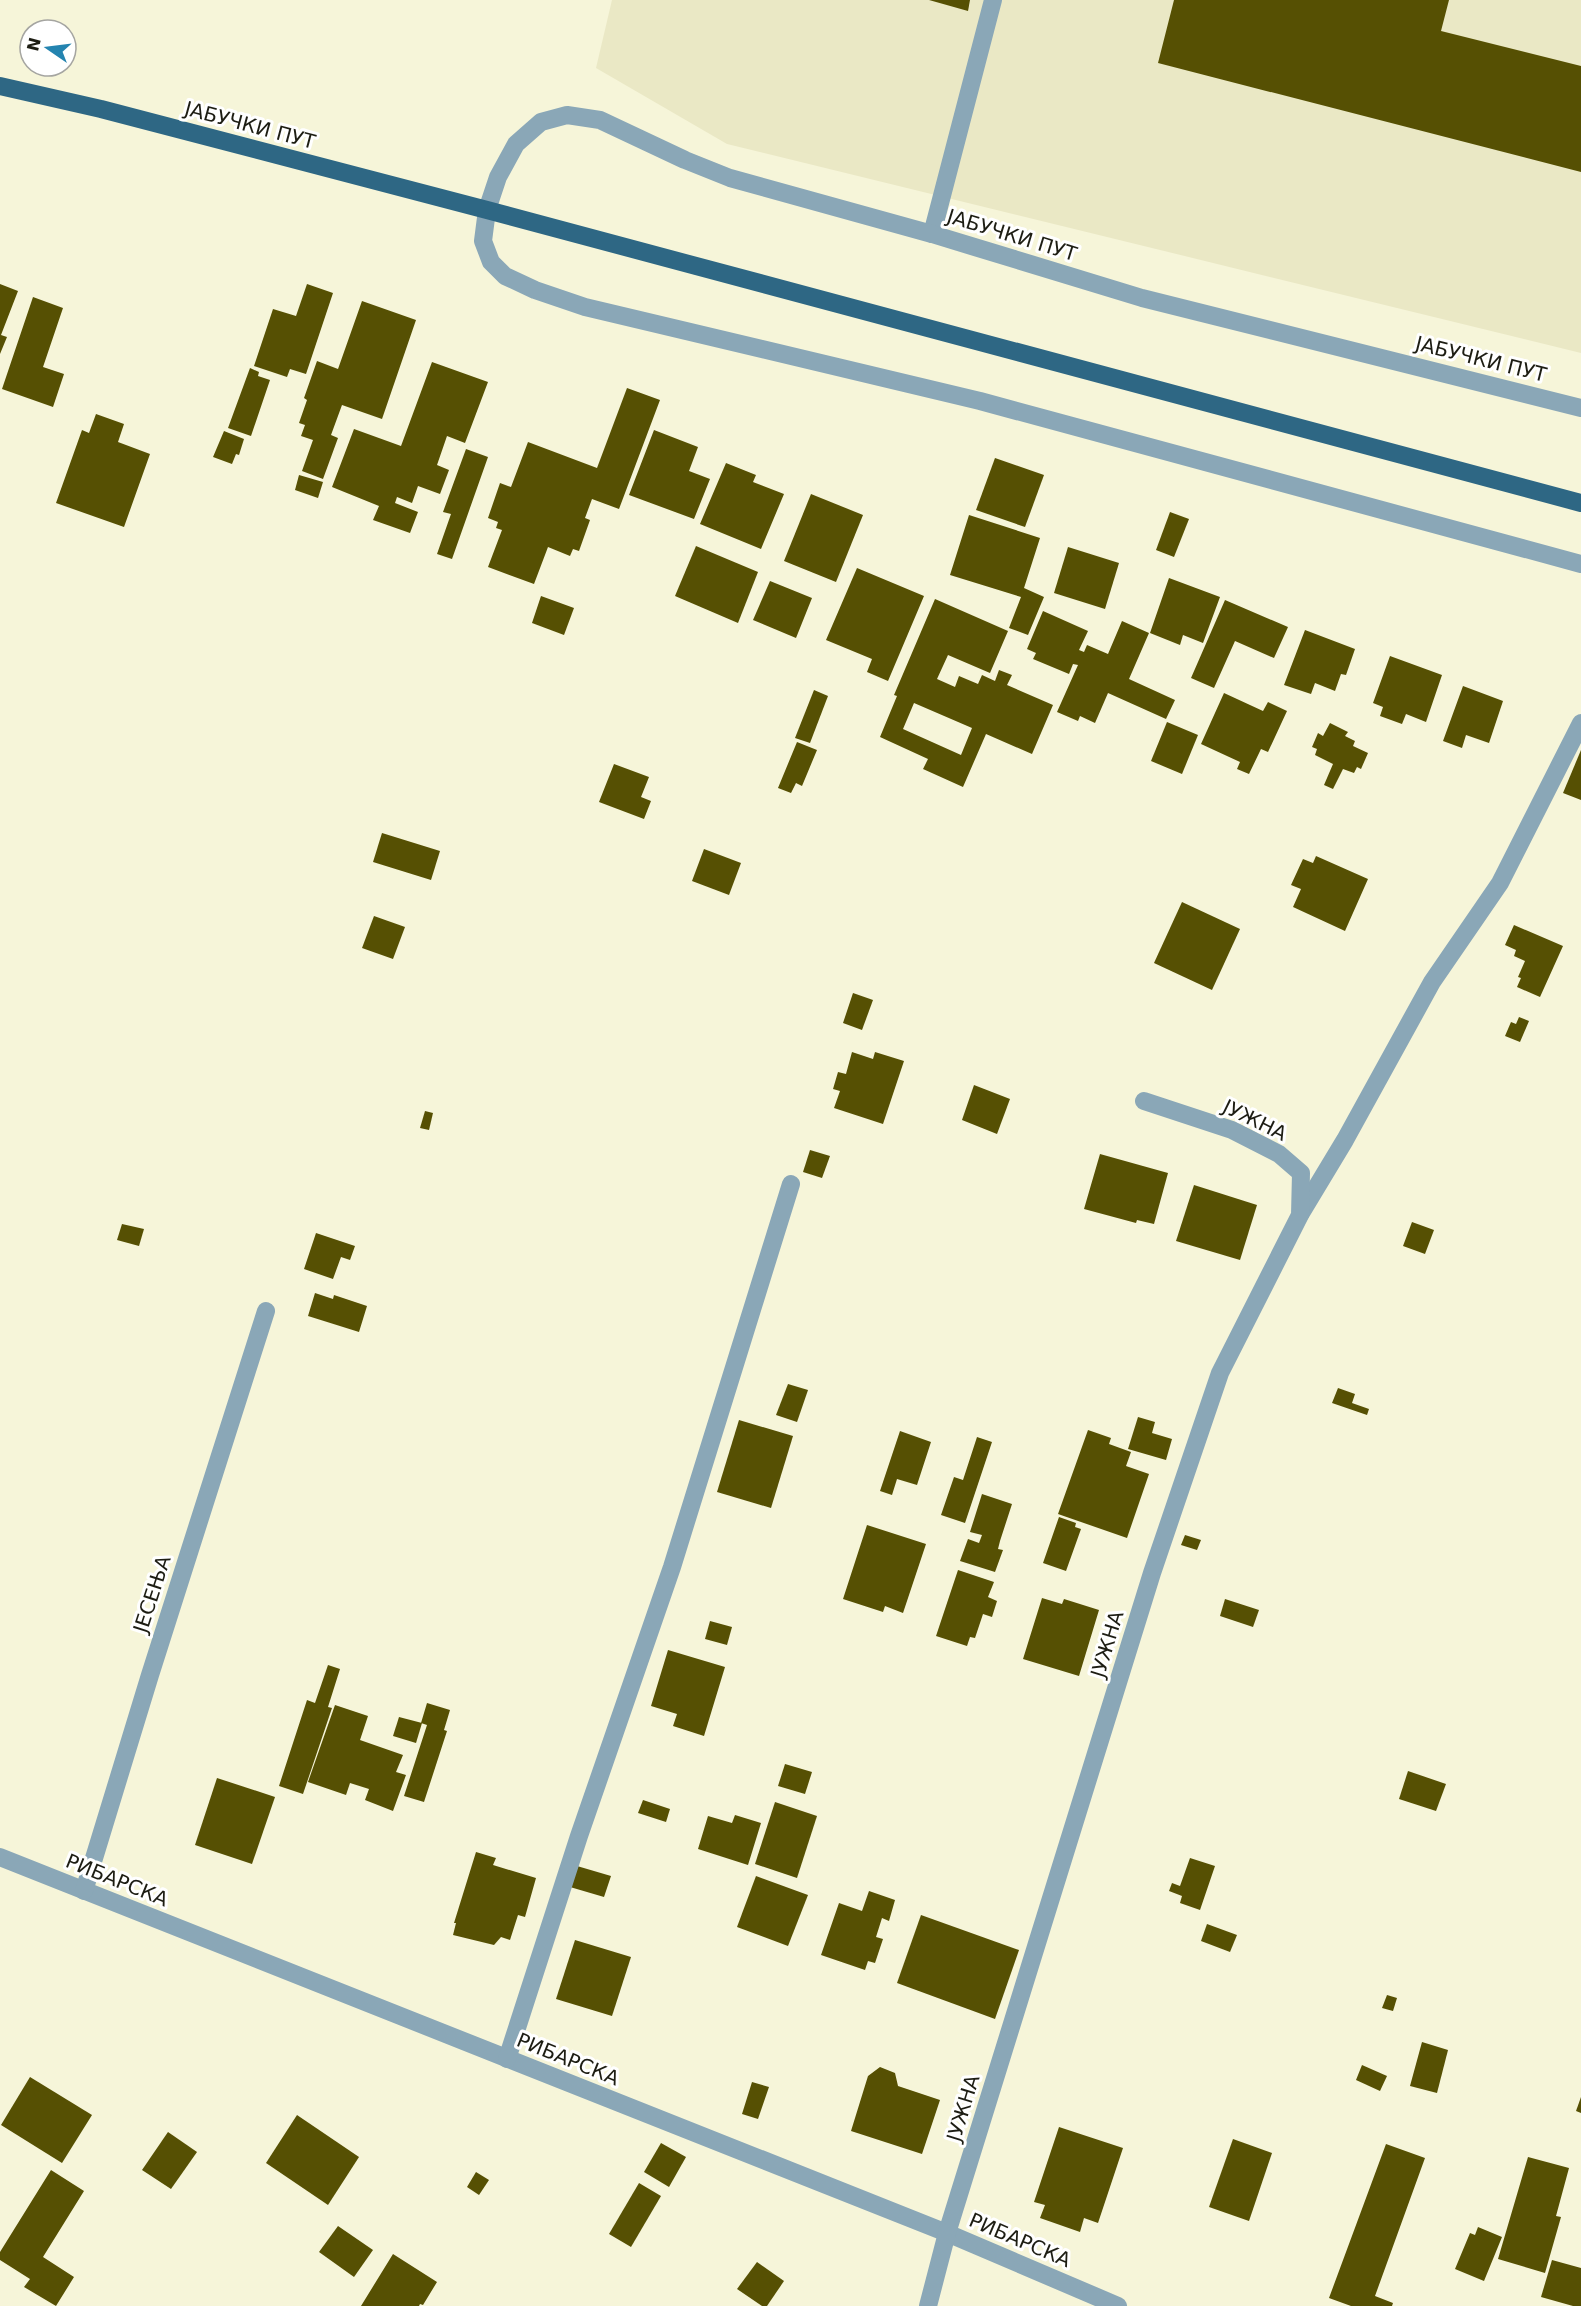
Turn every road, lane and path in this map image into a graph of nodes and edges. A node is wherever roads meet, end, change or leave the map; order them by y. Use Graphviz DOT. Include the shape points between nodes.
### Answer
graph roads {
  1 [pos="993,0"];
  2 [pos="0,86"];
  3 [pos="487,210"];
  4 [pos="932,234"];
  5 [pos="1581,408"];
  6 [pos="1581,503"];
  7 [pos="1581,564"];
  8 [pos="1581,723"];
  9 [pos="1144,1101"];
  10 [pos="791,1184"];
  11 [pos="1300,1215"];
  12 [pos="266,1311"];
  13 [pos="0,1857"];
  14 [pos="84,1891"];
  15 [pos="507,2059"];
  16 [pos="947,2234"];
  17 [pos="928,2306"];
  18 [pos="1118,2306"];
  1 -- 4 [label="street"];
  2 -- 3 [label="main road, ЈАБУЧКИ ПУТ"];
  3 -- 4 [label="street, ЈАБУЧКИ ПУТ" via="498,177 516,144 541,122 567,115 600,120 730,178"];
  3 -- 6 [label="main road, ЈАБУЧКИ ПУТ"];
  3 -- 7 [label="street, ЈАБУЧКИ ПУТ" via="483,241 491,262 505,276 575,304 980,401"];
  4 -- 5 [label="street, ЈАБУЧКИ ПУТ" via="1142,298"];
  8 -- 11 [label="street" via="1500,883 1432,982 1346,1140"];
  9 -- 11 [label="street, ЈУЖНА" via="1232,1130 1278,1154 1300,1173"];
  10 -- 15 [label="street" via="680,1545"];
  11 -- 16 [label="street, ЈУЖНА" via="1220,1373 1152,1573"];
  12 -- 14 [label="street, ЈЕСЕЊА"];
  13 -- 14 [label="street, РИБАРСКА"];
  14 -- 15 [label="street, РИБАРСКА"];
  15 -- 16 [label="street, РИБАРСКА"];
  16 -- 17 [label="street, ЈУЖНА"];
  16 -- 18 [label="street, РИБАРСКА"];
}
